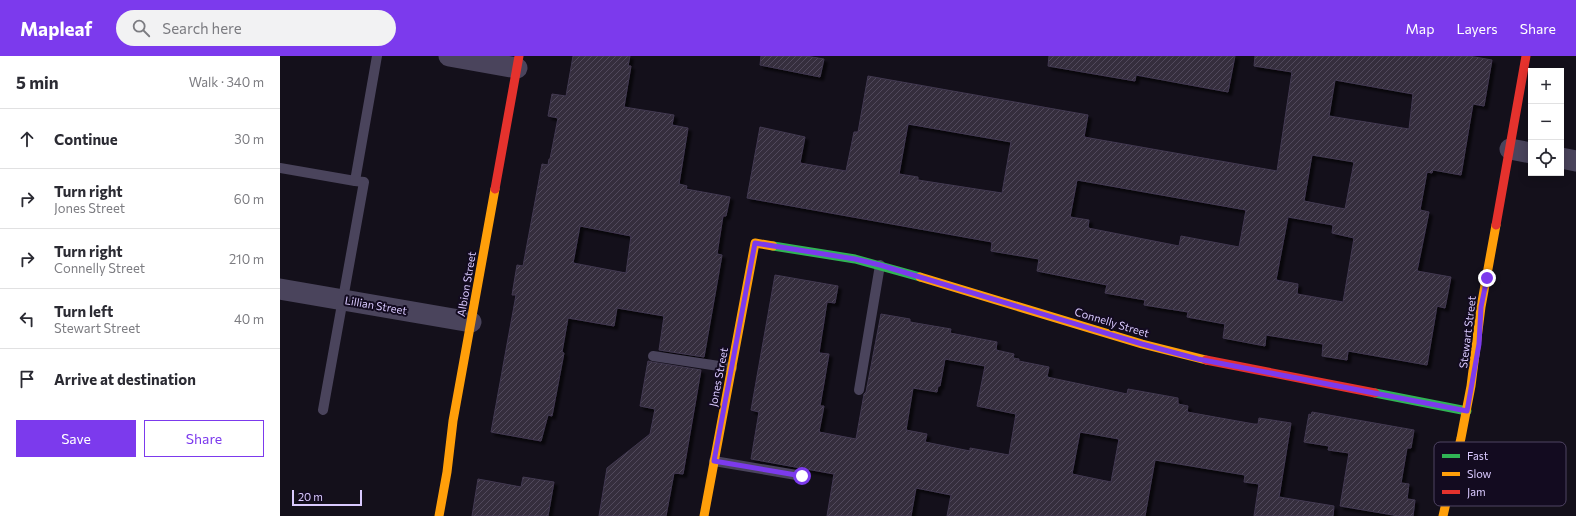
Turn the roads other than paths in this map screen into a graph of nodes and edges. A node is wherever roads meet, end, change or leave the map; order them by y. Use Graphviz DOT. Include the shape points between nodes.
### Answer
graph roads {
  1 [pos="377,56"];
  2 [pos="449,56"];
  3 [pos="1526,56"];
  4 [pos="518,62"];
  5 [pos="1510,149"];
  6 [pos="1528,152"];
  7 [pos="1564,159"];
  8 [pos="1576,161"];
  9 [pos="280,168"];
  10 [pos="355,181"];
  11 [pos="755,243"];
  12 [pos="880,265"];
  13 [pos="280,289"];
  14 [pos="343,299"];
  15 [pos="471,322"];
  16 [pos="653,356"];
  17 [pos="732,368"];
  18 [pos="859,390"];
  19 [pos="323,410"];
  20 [pos="1467,411"];
  21 [pos="1461,442"];
  22 [pos="714,461"];
  23 [pos="802,476"];
  24 [pos="1445,506"];
  25 [pos="439,516"];
  26 [pos="704,516"];
  27 [pos="1442,516"];
  1 -- 10 [label="lane"];
  2 -- 4 [label="street"];
  3 -- 5 [label="street, Stewart Street"];
  4 -- 15 [label="street, Albion Street"];
  5 -- 6 [label="street"];
  5 -- 20 [label="street, Stewart Street" via="1481,307 1479,344"];
  7 -- 8 [label="street"];
  9 -- 10 [label="lane"];
  10 -- 14 [label="lane" via="364,182"];
  11 -- 12 [label="street, Connelly Street"];
  11 -- 17 [label="street, Jones Street"];
  12 -- 18 [label="lane"];
  12 -- 20 [label="street, Connelly Street" via="1198,359"];
  13 -- 14 [label="street, Lillian Street"];
  14 -- 15 [label="street, Lillian Street"];
  14 -- 19 [label="lane"];
  15 -- 25 [label="street, Albion Street"];
  16 -- 17 [label="lane"];
  17 -- 22 [label="street, Jones Street"];
  20 -- 21 [label="street, Stewart Street"];
  22 -- 23 [label="lane"];
  22 -- 26 [label="street, Jones Street"];
  24 -- 27 [label="street, Stewart Street"];
}
